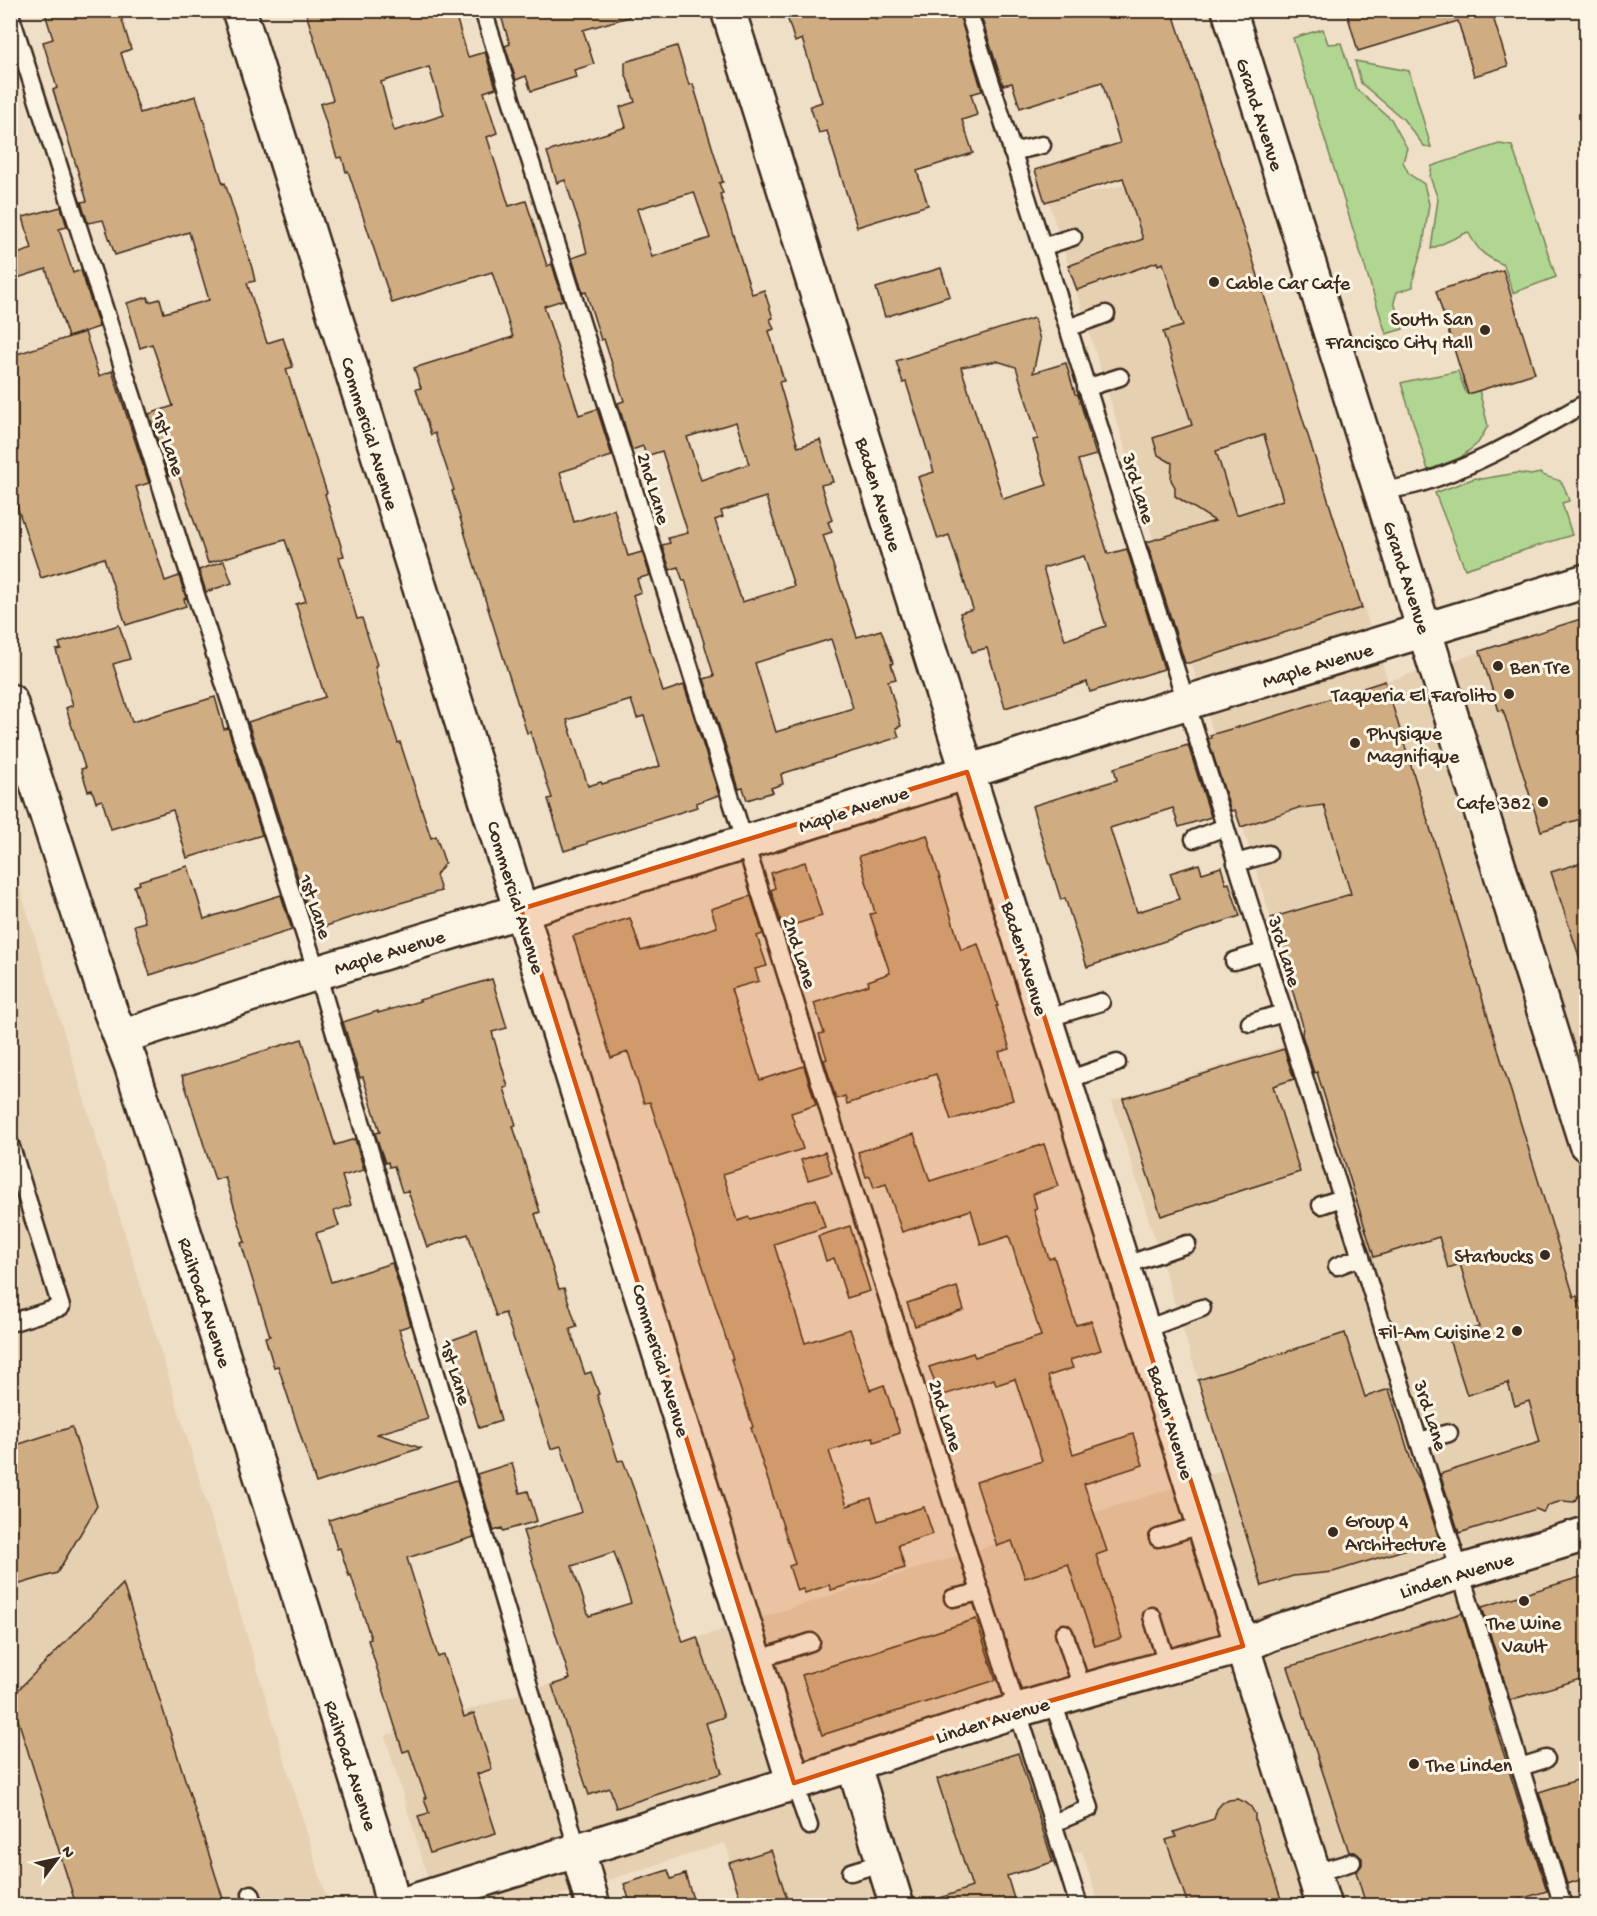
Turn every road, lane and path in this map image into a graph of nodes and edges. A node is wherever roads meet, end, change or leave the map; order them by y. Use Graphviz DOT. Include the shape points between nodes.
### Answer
graph roads {
  1 [pos="239,10"];
  2 [pos="483,10"];
  3 [pos="728,10"];
  4 [pos="968,10"];
  5 [pos="1229,10"];
  6 [pos="10,14"];
  7 [pos="1041,145"];
  8 [pos="1012,152"];
  9 [pos="1073,237"];
  10 [pos="1042,247"];
  11 [pos="1106,314"];
  12 [pos="1068,328"];
  13 [pos="1120,377"];
  14 [pos="1086,388"];
  15 [pos="1587,403"];
  16 [pos="1380,491"];
  17 [pos="1587,581"];
  18 [pos="1425,631"];
  19 [pos="10,701"];
  20 [pos="1185,703"];
  21 [pos="967,772"];
  22 [pos="1225,827"];
  23 [pos="1194,839"];
  24 [pos="744,843"];
  25 [pos="1268,854"];
  26 [pos="1236,863"];
  27 [pos="521,909"];
  28 [pos="1264,952"];
  29 [pos="1234,961"];
  30 [pos="316,973"];
  31 [pos="1101,1002"];
  32 [pos="1283,1013"];
  33 [pos="1045,1019"];
  34 [pos="1250,1023"];
  35 [pos="121,1037"];
  36 [pos="1117,1063"];
  37 [pos="1064,1081"];
  38 [pos="10,1144"];
  39 [pos="1587,1144"];
  40 [pos="1342,1198"];
  41 [pos="1321,1205"];
  42 [pos="1187,1244"];
  43 [pos="1360,1257"];
  44 [pos="1123,1266"];
  45 [pos="1337,1266"];
  46 [pos="1202,1308"];
  47 [pos="10,1323"];
  48 [pos="1143,1330"];
  49 [pos="1449,1433"];
  50 [pos="1419,1441"];
  51 [pos="1204,1524"];
  52 [pos="1587,1534"];
  53 [pos="1158,1538"];
  54 [pos="1460,1572"];
  55 [pos="981,1592"];
  56 [pos="953,1598"];
  57 [pos="1152,1616"];
  58 [pos="1064,1633"];
  59 [pos="811,1642"];
  60 [pos="1243,1646"];
  61 [pos="756,1659"];
  62 [pos="1168,1667"];
  63 [pos="1083,1691"];
  64 [pos="1052,1700"];
  65 [pos="1018,1710"];
  66 [pos="1546,1759"];
  67 [pos="853,1763"];
  68 [pos="1520,1767"];
  69 [pos="794,1783"];
  70 [pos="1053,1823"];
  71 [pos="809,1826"];
  72 [pos="578,1851"];
  73 [pos="884,1862"];
  74 [pos="1352,1862"];
  75 [pos="850,1872"];
  76 [pos="1315,1873"];
  77 [pos="393,1905"];
  78 [pos="398,1905"];
  79 [pos="593,1905"];
  80 [pos="897,1905"];
  81 [pos="1079,1905"];
  82 [pos="1324,1905"];
  83 [pos="1563,1905"];
  1 -- 27 [label="street, Commercial Avenue"];
  2 -- 24 [label="lane, 2nd Lane"];
  3 -- 21 [label="street, Baden Avenue"];
  4 -- 8 [label="lane, 3rd Lane"];
  5 -- 16 [label="street, Grand Avenue"];
  6 -- 30 [label="lane, 1st Lane"];
  7 -- 8 [label="lane"];
  8 -- 10 [label="lane, 3rd Lane"];
  9 -- 10 [label="lane"];
  10 -- 12 [label="lane, 3rd Lane"];
  11 -- 12 [label="lane"];
  12 -- 14 [label="lane, 3rd Lane"];
  13 -- 14 [label="lane"];
  14 -- 20 [label="lane, 3rd Lane"];
  15 -- 16 [label="lane" via="1472,463 1420,483"];
  16 -- 18 [label="street, Grand Avenue"];
  17 -- 18 [label="street, Maple Avenue"];
  18 -- 20 [label="street, Maple Avenue"];
  18 -- 39 [label="street, Grand Avenue"];
  19 -- 35 [label="street, Railroad Avenue"];
  20 -- 21 [label="street, Maple Avenue"];
  20 -- 22 [label="lane, 3rd Lane"];
  21 -- 24 [label="street, Maple Avenue"];
  21 -- 33 [label="street, Baden Avenue"];
  22 -- 23 [label="lane"];
  22 -- 26 [label="lane, 3rd Lane"];
  24 -- 27 [label="street, Maple Avenue"];
  24 -- 55 [label="lane, 2nd Lane"];
  25 -- 26 [label="lane"];
  26 -- 28 [label="lane, 3rd Lane"];
  27 -- 30 [label="street, Maple Avenue"];
  27 -- 61 [label="street, Commercial Avenue"];
  28 -- 29 [label="lane"];
  28 -- 32 [label="lane, 3rd Lane"];
  30 -- 35 [label="street, Maple Avenue"];
  30 -- 72 [label="lane, 1st Lane"];
  31 -- 33 [label="lane"];
  32 -- 34 [label="lane"];
  32 -- 40 [label="lane, 3rd Lane"];
  33 -- 37 [label="street, Baden Avenue"];
  35 -- 77 [label="street, Railroad Avenue" via="381,1854"];
  36 -- 37 [label="lane"];
  37 -- 44 [label="street, Baden Avenue"];
  38 -- 47 [label="lane" via="61,1307"];
  40 -- 41 [label="lane"];
  40 -- 43 [label="lane, 3rd Lane"];
  42 -- 44 [label="lane"];
  43 -- 45 [label="lane"];
  43 -- 50 [label="lane, 3rd Lane"];
  44 -- 48 [label="street, Baden Avenue"];
  46 -- 48 [label="lane"];
  48 -- 51 [label="street, Baden Avenue"];
  49 -- 50 [label="lane"];
  50 -- 54 [label="lane, 3rd Lane"];
  51 -- 53 [label="lane"];
  51 -- 60 [label="street, Baden Avenue"];
  52 -- 54 [label="street, Linden Avenue"];
  54 -- 60 [label="street, Linden Avenue"];
  54 -- 68 [label="lane, 3rd Lane"];
  55 -- 56 [label="lane"];
  55 -- 65 [label="lane, 2nd Lane"];
  57 -- 62 [label="lane"];
  58 -- 63 [label="lane"];
  59 -- 61 [label="lane"];
  60 -- 62 [label="street, Linden Avenue"];
  60 -- 76 [label="street, Baden Avenue"];
  61 -- 69 [label="street, Commercial Avenue"];
  62 -- 63 [label="street, Linden Avenue"];
  63 -- 64 [label="street, Linden Avenue"];
  64 -- 65 [label="street, Linden Avenue"];
  64 -- 70 [label="lane" via="1090,1808"];
  65 -- 67 [label="street, Linden Avenue"];
  65 -- 70 [label="lane, 2nd Lane"];
  66 -- 68 [label="lane"];
  67 -- 69 [label="street, Linden Avenue"];
  67 -- 73 [label="street"];
  68 -- 83 [label="lane, 3rd Lane" via="1548,1874"];
  69 -- 71 [label="lane"];
  69 -- 72 [label="street, Linden Avenue"];
  70 -- 81 [label="lane, 2nd Lane"];
  72 -- 78 [label="street, Linden Avenue"];
  72 -- 79 [label="street"];
  73 -- 75 [label="lane"];
  73 -- 80 [label="street"];
  74 -- 76 [label="lane"];
  76 -- 82 [label="street, Baden Avenue"];
}
